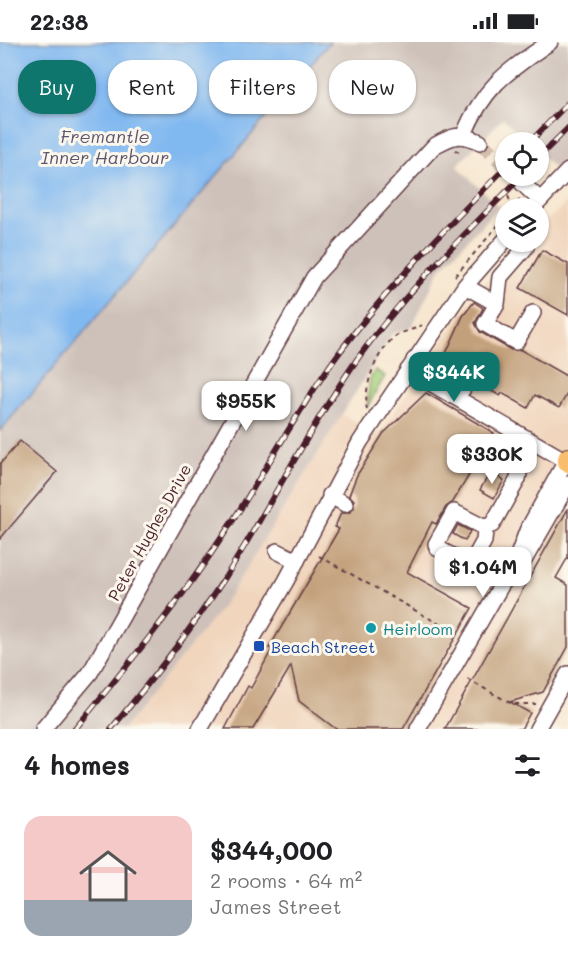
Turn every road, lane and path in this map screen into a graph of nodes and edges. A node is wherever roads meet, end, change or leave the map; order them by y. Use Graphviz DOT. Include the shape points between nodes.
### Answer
graph roads {
  1 [pos="550,42"];
  2 [pos="464,134"];
  3 [pos="480,142"];
  4 [pos="447,150"];
  5 [pos="464,154"];
  6 [pos="568,171"];
  7 [pos="508,195"];
  8 [pos="509,198"];
  9 [pos="542,198"];
  10 [pos="495,232"];
  11 [pos="495,249"];
  12 [pos="522,252"];
  13 [pos="460,282"];
  14 [pos="496,304"];
  15 [pos="533,313"];
  16 [pos="425,322"];
  17 [pos="411,365"];
  18 [pos="368,411"];
  19 [pos="530,440"];
  20 [pos="568,458"];
  21 [pos="568,484"];
  22 [pos="330,495"];
  23 [pos="345,504"];
  24 [pos="486,531"];
  25 [pos="277,550"];
  26 [pos="319,556"];
  27 [pos="297,561"];
  28 [pos="471,566"];
  29 [pos="503,582"];
  30 [pos="460,636"];
  31 [pos="467,679"];
  32 [pos="566,682"];
  33 [pos="535,704"];
  34 [pos="43,729"];
  35 [pos="200,729"];
  36 [pos="418,729"];
  37 [pos="427,729"];
  38 [pos="537,729"];
  1 -- 2 [label="street" via="503,74 474,111"];
  2 -- 3 [label="street"];
  2 -- 34 [label="street, Peter Hughes Drive" via="452,135 434,146 314,277 90,673"];
  4 -- 5 [label="path"];
  6 -- 9 [label="street"];
  7 -- 8 [label="path"];
  10 -- 13 [label="path"];
  11 -- 13 [label="street"];
  12 -- 14 [label="street" via="500,277"];
  13 -- 14 [label="street"];
  13 -- 17 [label="street"];
  14 -- 15 [label="street" via="485,324 516,342"];
  16 -- 18 [label="path" via="396,336 384,351 368,377"];
  17 -- 19 [label="street"];
  17 -- 20 [label="street"];
  17 -- 22 [label="street"];
  19 -- 20 [label="street"];
  19 -- 24 [label="street" via="522,455 519,476"];
  20 -- 29 [label="street" via="526,531"];
  21 -- 37 [label="street"];
  22 -- 23 [label="street"];
  22 -- 27 [label="street"];
  24 -- 28 [label="street"];
  24 -- 28 [label="street" via="454,512 436,542 437,548"];
  25 -- 27 [label="street"];
  26 -- 30 [label="path"];
  27 -- 35 [label="street"];
  28 -- 29 [label="street"];
  29 -- 36 [label="street"];
  31 -- 33 [label="path" via="512,704"];
  32 -- 38 [label="street"];
}
